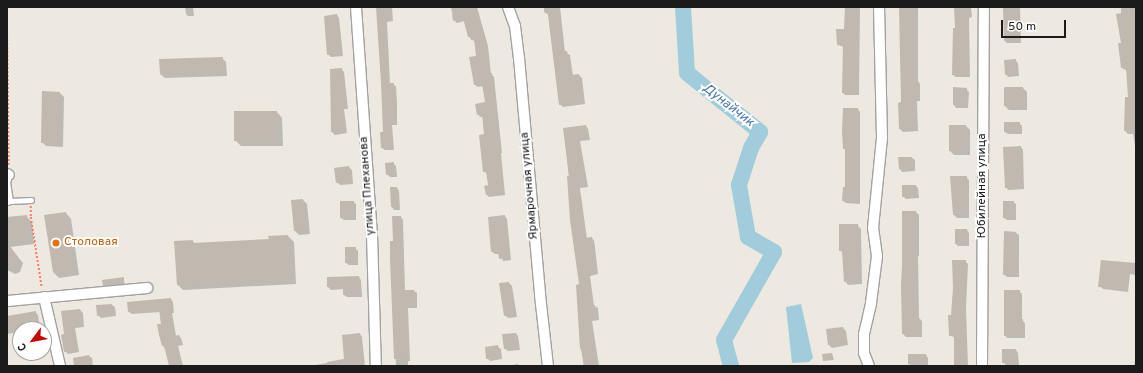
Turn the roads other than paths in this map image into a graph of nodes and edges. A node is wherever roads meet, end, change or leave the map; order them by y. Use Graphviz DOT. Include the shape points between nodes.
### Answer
graph roads {
  1 [pos="356,7"];
  2 [pos="508,7"];
  3 [pos="879,7"];
  4 [pos="984,7"];
  5 [pos="8,175"];
  6 [pos="31,200"];
  7 [pos="9,201"];
  8 [pos="147,288"];
  9 [pos="44,297"];
  10 [pos="7,301"];
  11 [pos="60,366"];
  12 [pos="376,366"];
  13 [pos="548,366"];
  14 [pos="869,366"];
  15 [pos="982,366"];
  1 -- 12 [label="street, улица Плеханова" via="372,235"];
  2 -- 13 [label="street, Ярмарочная улица" via="515,26 519,58"];
  3 -- 14 [label="street" via="882,138 873,228 877,256 872,303 864,334 864,353"];
  4 -- 15 [label="street, Юбилейная улица"];
  5 -- 7 [label="lane"];
  6 -- 7 [label="lane"];
  8 -- 9 [label="street"];
  9 -- 10 [label="street"];
  9 -- 11 [label="street"];
}
